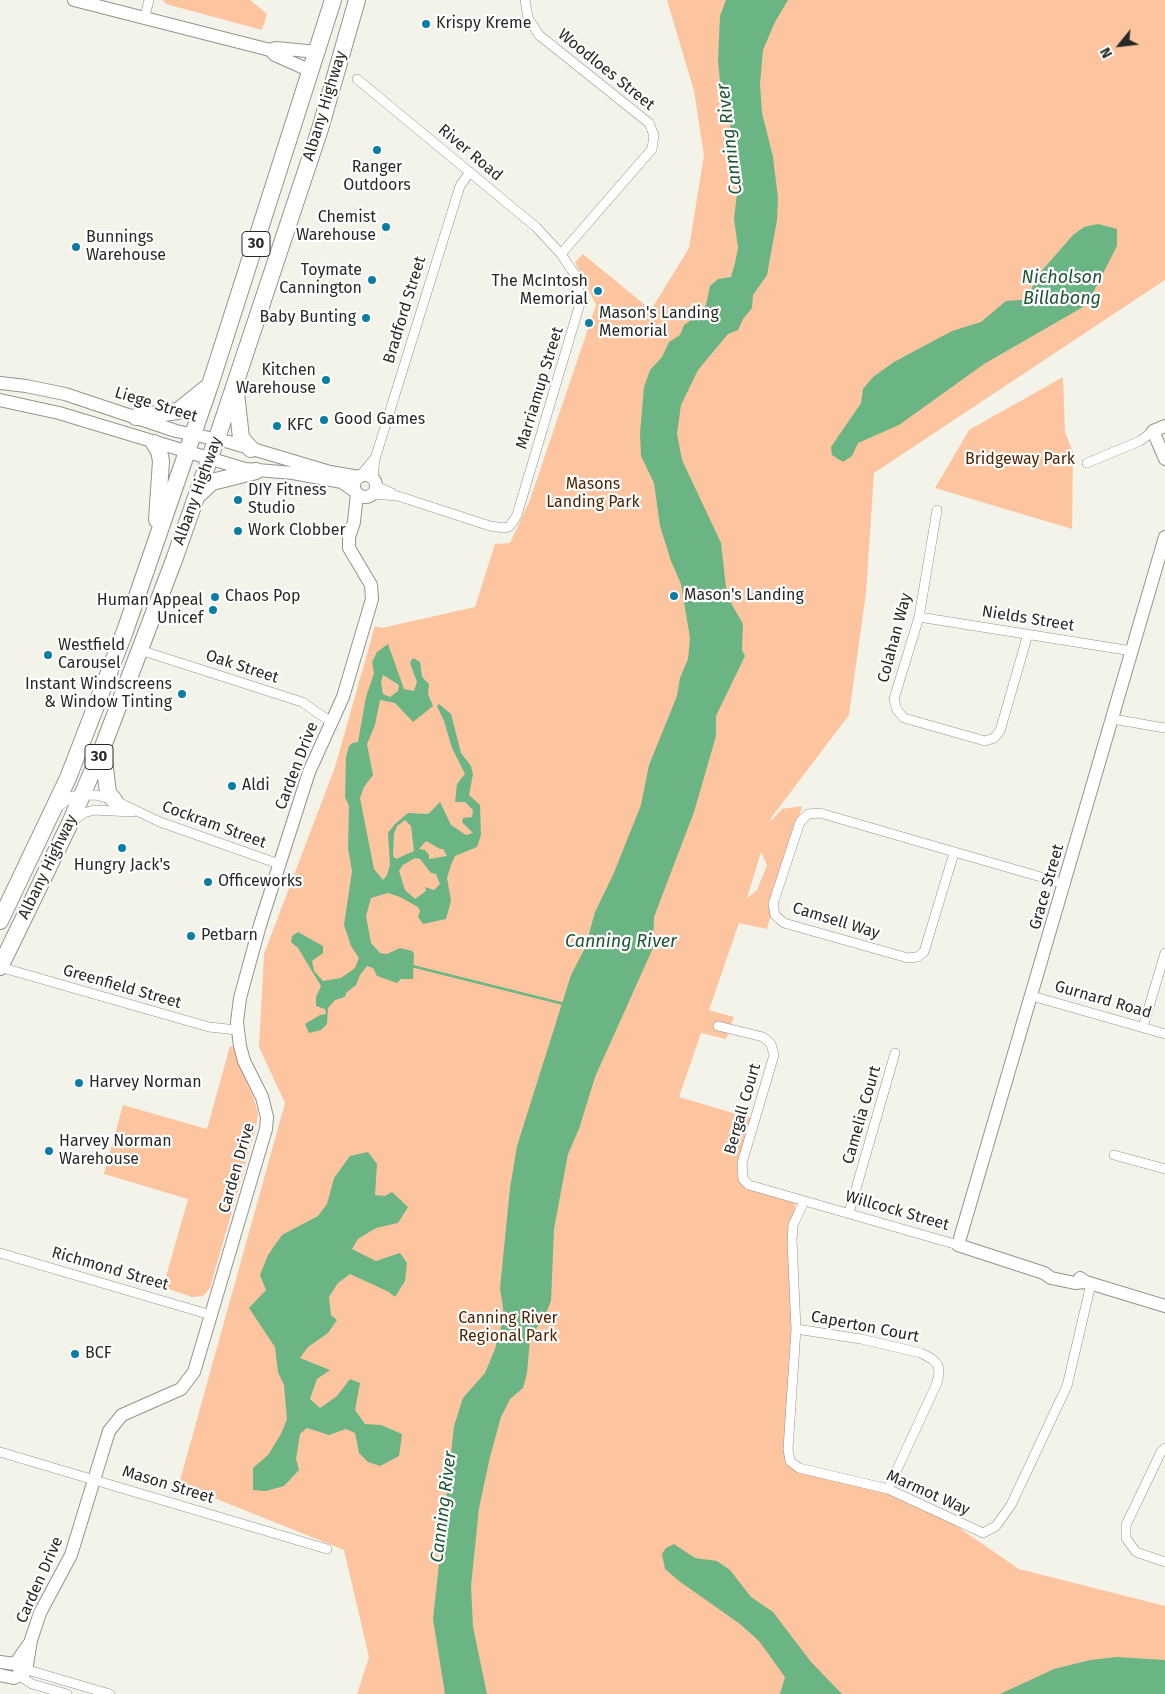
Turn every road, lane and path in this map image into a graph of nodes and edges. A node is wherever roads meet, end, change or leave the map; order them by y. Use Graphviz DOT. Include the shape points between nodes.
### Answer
graph roads {
  1 [pos="74,0"];
  2 [pos="149,0"];
  3 [pos="333,0"];
  4 [pos="357,0"];
  5 [pos="525,0"];
  6 [pos="145,16"];
  7 [pos="270,50"];
  8 [pos="317,52"];
  9 [pos="311,71"];
  10 [pos="357,79"];
  11 [pos="470,172"];
  12 [pos="561,254"];
  13 [pos="0,383"];
  14 [pos="210,385"];
  15 [pos="235,386"];
  16 [pos="0,400"];
  17 [pos="136,417"];
  18 [pos="1157,433"];
  19 [pos="192,435"];
  20 [pos="217,440"];
  21 [pos="154,443"];
  22 [pos="251,449"];
  23 [pos="186,452"];
  24 [pos="210,459"];
  25 [pos="1165,459"];
  26 [pos="1087,463"];
  27 [pos="256,472"];
  28 [pos="365,487"];
  29 [pos="197,497"];
  30 [pos="937,510"];
  31 [pos="505,528"];
  32 [pos="1165,537"];
  33 [pos="155,545"];
  34 [pos="1161,569"];
  35 [pos="918,617"];
  36 [pos="1028,634"];
  37 [pos="140,650"];
  38 [pos="1132,651"];
  39 [pos="1113,719"];
  40 [pos="331,722"];
  41 [pos="1165,728"];
  42 [pos="102,749"];
  43 [pos="78,795"];
  44 [pos="114,800"];
  45 [pos="53,812"];
  46 [pos="138,813"];
  47 [pos="70,823"];
  48 [pos="954,853"];
  49 [pos="279,864"];
  50 [pos="1066,884"];
  51 [pos="0,921"];
  52 [pos="1165,953"];
  53 [pos="0,967"];
  54 [pos="1032,996"];
  55 [pos="718,1026"];
  56 [pos="1143,1027"];
  57 [pos="238,1030"];
  58 [pos="1165,1034"];
  59 [pos="895,1053"];
  60 [pos="1114,1155"];
  61 [pos="1165,1169"];
  62 [pos="743,1179"];
  63 [pos="804,1200"];
  64 [pos="849,1214"];
  65 [pos="958,1245"];
  66 [pos="0,1253"];
  67 [pos="1089,1283"];
  68 [pos="1165,1306"];
  69 [pos="211,1314"];
  70 [pos="796,1329"];
  71 [pos="1165,1448"];
  72 [pos="0,1452"];
  73 [pos="94,1478"];
  74 [pos="888,1489"];
  75 [pos="327,1549"];
  76 [pos="1165,1562"];
  77 [pos="0,1662"];
  78 [pos="20,1670"];
  79 [pos="0,1675"];
  80 [pos="67,1694"];
  81 [pos="110,1694"];
  1 -- 6 [label="street"];
  2 -- 6 [label="street"];
  3 -- 8 [label="highway, Albany Highway / 30"];
  4 -- 15 [label="highway, Albany Highway / 30" via="320,129"];
  5 -- 12 [label="street, Woodloes Street" via="528,18 539,35 648,123 654,134 652,148"];
  6 -- 7 [label="street"];
  7 -- 8 [label="street"];
  7 -- 9 [label="street"];
  8 -- 9 [label="highway, Albany Highway / 30"];
  9 -- 14 [label="highway, Albany Highway / 30"];
  10 -- 11 [label="street, River Road"];
  11 -- 12 [label="street, River Road" via="536,227"];
  11 -- 28 [label="street, Bradford Street" via="460,186"];
  12 -- 31 [label="street, Marriamup Street" via="575,275 581,300 517,515 514,522"];
  13 -- 17 [label="street, Liege Street" via="65,394"];
  14 -- 17 [label="highway" via="178,411"];
  14 -- 19 [label="highway, Albany Highway / 30"];
  15 -- 20 [label="highway, Albany Highway / 30"];
  15 -- 22 [label="highway" via="241,438"];
  16 -- 21 [label="street, Liege Street" via="60,413"];
  17 -- 19 [label="street, Liege Street"];
  18 -- 25 [label="street"];
  18 -- 26 [label="street"];
  19 -- 20 [label="street, Liege Street"];
  19 -- 23 [label="highway, Albany Highway / 30"];
  20 -- 22 [label="street, Liege Street"];
  20 -- 24 [label="highway, Albany Highway / 30"];
  21 -- 23 [label="street, Liege Street"];
  21 -- 33 [label="highway" via="160,456 162,478"];
  22 -- 28 [label="street, Liege Street" via="330,472"];
  23 -- 24 [label="street, Liege Street"];
  23 -- 33 [label="highway, Albany Highway / 30"];
  24 -- 27 [label="street, Liege Street"];
  24 -- 29 [label="highway, Albany Highway / 30"];
  27 -- 28 [label="street, Liege Street" via="293,473"];
  27 -- 29 [label="highway" via="212,482"];
  28 -- 31 [label="street, Liege Street"];
  28 -- 40 [label="street, Carden Drive" via="349,537 349,548 371,585 372,599 344,697"];
  29 -- 37 [label="highway, Albany Highway / 30"];
  30 -- 35 [label="street, Colahan Way"];
  32 -- 34 [label="street, Grace Street"];
  33 -- 45 [label="highway, Albany Highway / 30" via="96,710"];
  34 -- 38 [label="street, Grace Street"];
  35 -- 36 [label="street, Nields Street"];
  35 -- 36 [label="street, Colahan Way" via="894,699 897,710 904,718 985,741 1000,731"];
  36 -- 38 [label="street, Nields Street"];
  37 -- 40 [label="street, Oak Street" via="302,702"];
  37 -- 42 [label="highway, Albany Highway / 30"];
  38 -- 39 [label="street, Grace Street"];
  39 -- 41 [label="street"];
  39 -- 50 [label="street, Grace Street"];
  40 -- 49 [label="street, Carden Drive" via="309,772"];
  42 -- 43 [label="highway, Albany Highway / 30"];
  42 -- 44 [label="highway" via="108,792"];
  43 -- 44 [label="street, Cockram Street" via="92,794"];
  43 -- 45 [label="street"];
  43 -- 47 [label="highway, Albany Highway / 30"];
  44 -- 46 [label="street, Cockram Street"];
  45 -- 51 [label="highway, Albany Highway / 30"];
  46 -- 47 [label="street, Cockram Street" via="94,810"];
  46 -- 49 [label="street, Cockram Street"];
  47 -- 53 [label="highway, Albany Highway / 30"];
  48 -- 48 [label="street, Camsell Way" via="820,813 808,814 800,822 773,904 775,915 784,923 908,958 917,957 924,952"];
  48 -- 50 [label="street, Camsell Way"];
  49 -- 57 [label="street, Carden Drive" via="240,998"];
  50 -- 54 [label="street, Grace Street"];
  52 -- 56 [label="street"];
  53 -- 57 [label="street, Greenfield Street" via="210,1027"];
  54 -- 56 [label="street, Gurnard Road"];
  54 -- 65 [label="street, Grace Street"];
  55 -- 62 [label="street, Bergall Court" via="762,1037 771,1044 774,1055 742,1163"];
  56 -- 58 [label="street, Gurnard Road"];
  57 -- 69 [label="street, Carden Drive" via="244,1062 262,1097 266,1129"];
  59 -- 64 [label="street, Camelia Court"];
  60 -- 61 [label="street"];
  62 -- 63 [label="street, Willcock Street" via="749,1185"];
  63 -- 64 [label="street, Willcock Street"];
  63 -- 70 [label="street, Marmot Way" via="794,1225 792,1241"];
  64 -- 65 [label="street, Willcock Street"];
  65 -- 67 [label="street, Willcock Street" via="1051,1278"];
  66 -- 69 [label="street, Richmond Street"];
  67 -- 68 [label="street, Willcock Street"];
  67 -- 74 [label="street, Marmot Way" via="1067,1386 1011,1505 996,1526 983,1533 978,1532"];
  69 -- 73 [label="street, Carden Drive" via="194,1372 181,1389 122,1415 109,1431"];
  70 -- 74 [label="street, Marmot Way" via="788,1449 790,1461 799,1468"];
  70 -- 74 [label="street, Caperton Court" via="920,1352 938,1365 937,1383"];
  71 -- 76 [label="street" via="1126,1525 1126,1538 1136,1552"];
  72 -- 73 [label="street, Mason Street"];
  73 -- 75 [label="street, Mason Street"];
  73 -- 78 [label="street, Carden Drive" via="71,1555 47,1597"];
  77 -- 78 [label="street"];
  78 -- 79 [label="street" via="14,1678"];
  78 -- 80 [label="street" via="32,1684"];
  78 -- 81 [label="street"];
}
